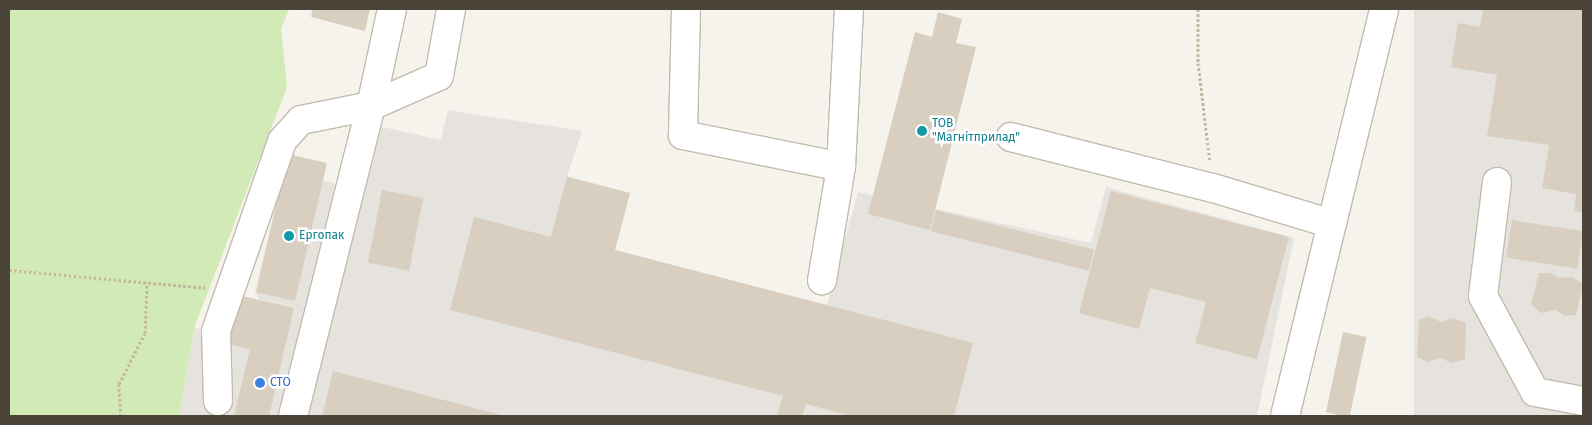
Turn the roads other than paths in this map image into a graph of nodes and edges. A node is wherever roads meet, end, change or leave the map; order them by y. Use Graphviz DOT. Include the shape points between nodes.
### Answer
graph roads {
  1 [pos="392,9"];
  2 [pos="451,9"];
  3 [pos="686,9"];
  4 [pos="849,9"];
  5 [pos="1384,9"];
  6 [pos="371,106"];
  7 [pos="1011,137"];
  8 [pos="841,167"];
  9 [pos="1497,182"];
  10 [pos="1332,224"];
  11 [pos="822,280"];
  12 [pos="1583,400"];
  13 [pos="218,401"];
  14 [pos="293,416"];
  15 [pos="1285,416"];
  1 -- 6 [label="lane"];
  2 -- 6 [label="lane" via="439,76"];
  3 -- 8 [label="lane" via="683,135"];
  4 -- 8 [label="lane"];
  5 -- 10 [label="lane"];
  6 -- 13 [label="lane" via="300,120 282,141 216,331"];
  6 -- 14 [label="lane"];
  7 -- 10 [label="lane" via="1213,188"];
  8 -- 11 [label="lane"];
  9 -- 12 [label="lane" via="1483,296 1535,392"];
  10 -- 15 [label="lane"];
}
